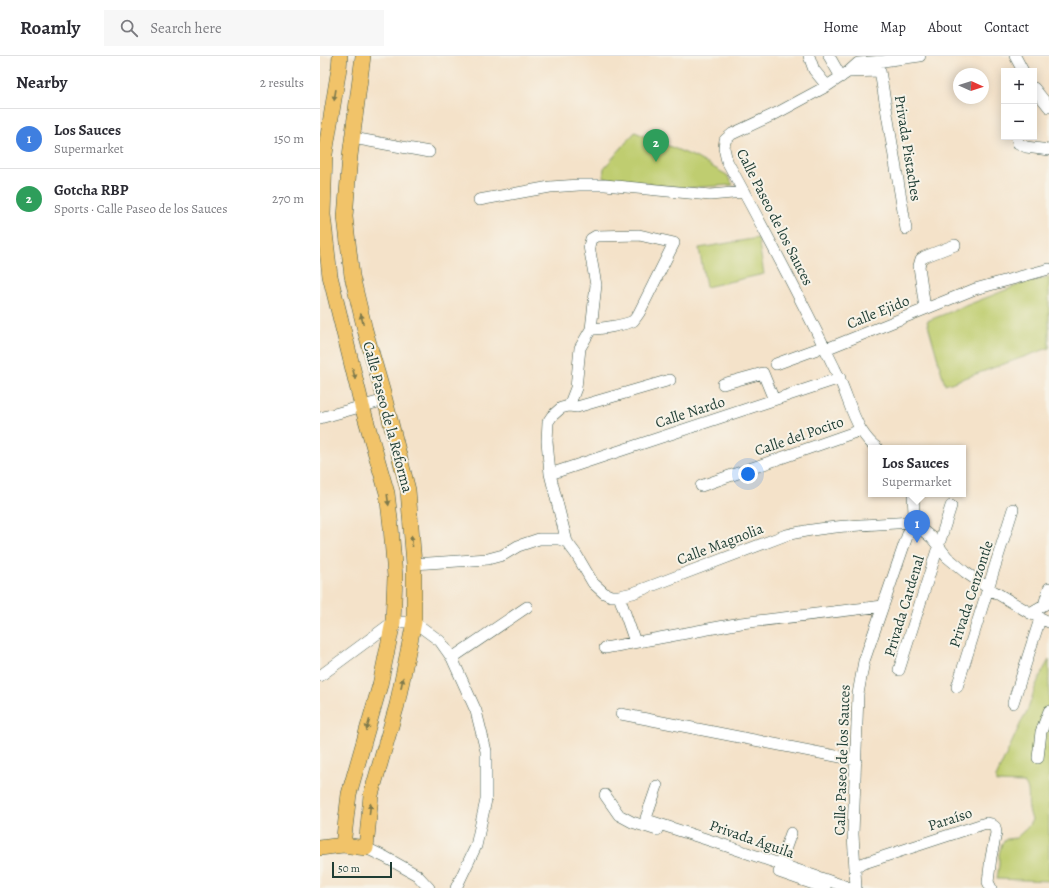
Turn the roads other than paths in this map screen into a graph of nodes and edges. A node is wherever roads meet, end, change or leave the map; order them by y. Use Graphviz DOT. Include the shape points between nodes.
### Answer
graph roads {
  1 [pos="809,56"];
  2 [pos="830,56"];
  3 [pos="920,56"];
  4 [pos="1015,56"];
  5 [pos="340,62"];
  6 [pos="363,62"];
  7 [pos="883,63"];
  8 [pos="1021,68"];
  9 [pos="845,74"];
  10 [pos="826,86"];
  11 [pos="1037,92"];
  12 [pos="1049,107"];
  13 [pos="353,138"];
  14 [pos="1018,140"];
  15 [pos="1049,150"];
  16 [pos="429,152"];
  17 [pos="744,192"];
  18 [pos="479,200"];
  19 [pos="906,229"];
  20 [pos="955,245"];
  21 [pos="1049,269"];
  22 [pos="925,309"];
  23 [pos="591,329"];
  24 [pos="825,347"];
  25 [pos="776,364"];
  26 [pos="840,378"];
  27 [pos="670,380"];
  28 [pos="723,384"];
  29 [pos="385,400"];
  30 [pos="774,400"];
  31 [pos="362,406"];
  32 [pos="569,406"];
  33 [pos="320,418"];
  34 [pos="861,430"];
  35 [pos="873,445"];
  36 [pos="550,474"];
  37 [pos="701,486"];
  38 [pos="913,497"];
  39 [pos="951,506"];
  40 [pos="1013,509"];
  41 [pos="912,522"];
  42 [pos="567,542"];
  43 [pos="938,545"];
  44 [pos="414,564"];
  45 [pos="988,588"];
  46 [pos="1049,588"];
  47 [pos="619,596"];
  48 [pos="1046,603"];
  49 [pos="883,606"];
  50 [pos="527,607"];
  51 [pos="1039,618"];
  52 [pos="393,622"];
  53 [pos="414,622"];
  54 [pos="635,642"];
  55 [pos="605,648"];
  56 [pos="452,658"];
  57 [pos="899,670"];
  58 [pos="320,676"];
  59 [pos="957,687"];
  60 [pos="1013,703"];
  61 [pos="1049,711"];
  62 [pos="621,714"];
  63 [pos="1038,758"];
  64 [pos="856,760"];
  65 [pos="657,786"];
  66 [pos="605,795"];
  67 [pos="791,833"];
  68 [pos="343,845"];
  69 [pos="320,848"];
  70 [pos="366,848"];
  71 [pos="780,864"];
  72 [pos="856,866"];
  73 [pos="429,888"];
  74 [pos="456,888"];
  75 [pos="825,888"];
  76 [pos="850,888"];
  77 [pos="856,888"];
  78 [pos="991,888"];
  1 -- 10 [label="street" via="814,70"];
  2 -- 9 [label="street"];
  3 -- 7 [label="street, Calle Paseo de los Sauces"];
  4 -- 8 [label="street"];
  5 -- 6 [label="main road"];
  5 -- 31 [label="main road, Calle Paseo de la Reforma, one-way" via="325,154 323,215 330,276"];
  6 -- 13 [label="main road, Calle Paseo de la Reforma"];
  7 -- 9 [label="street, Calle Paseo de los Sauces" via="858,63"];
  7 -- 19 [label="street, Privada Pistaches"];
  9 -- 10 [label="street, Calle Paseo de los Sauces"];
  10 -- 17 [label="street, Calle Paseo de los Sauces" via="725,140 727,161"];
  11 -- 12 [label="street"];
  13 -- 16 [label="street"];
  29 -- 13 [label="main road, Calle Paseo de la Reforma, one-way" via="352,276 345,216"];
  14 -- 15 [label="street" via="1026,147"];
  17 -- 18 [label="street" via="710,195 579,185 550,187"];
  17 -- 24 [label="street, Calle Paseo de los Sauces"];
  20 -- 22 [label="street" via="921,259 919,266"];
  21 -- 22 [label="street, Calle Ejido" via="975,289"];
  22 -- 24 [label="street, Calle Ejido"];
  23 -- 23 [label="street" via="596,285 591,239 596,236 639,235 674,243 634,320"];
  23 -- 32 [label="street" via="580,348 576,388"];
  24 -- 25 [label="street, Calle Ejido"];
  24 -- 26 [label="street"];
  26 -- 30 [label="street, Calle Nardo"];
  26 -- 34 [label="street"];
  27 -- 32 [label="street" via="577,407"];
  28 -- 30 [label="street" via="763,373"];
  29 -- 31 [label="street"];
  44 -- 29 [label="main road, Calle Paseo de la Reforma, one-way" via="408,490"];
  30 -- 36 [label="street, Calle Nardo"];
  31 -- 33 [label="street"];
  31 -- 52 [label="main road, Calle Paseo de la Reforma, one-way" via="387,493 395,577"];
  32 -- 36 [label="street" via="561,408 548,422"];
  34 -- 35 [label="street"];
  34 -- 37 [label="street, Calle del Pocito"];
  36 -- 42 [label="street"];
  38 -- 41 [label="street"];
  39 -- 43 [label="street, Privada Cardenal"];
  40 -- 45 [label="street, Privada Cenzontle"];
  41 -- 43 [label="street"];
  41 -- 47 [label="street, Calle Magnolia" via="800,531 633,594"];
  41 -- 49 [label="street, Calle Paseo de los Sauces"];
  42 -- 44 [label="street" via="559,539 539,539 488,559"];
  42 -- 47 [label="street, Calle Magnolia" via="593,583 610,596"];
  43 -- 45 [label="street" via="947,557"];
  43 -- 57 [label="street, Privada Cardenal"];
  44 -- 53 [label="main road, Calle Paseo de la Reforma"];
  45 -- 51 [label="street"];
  45 -- 59 [label="street, Privada Cenzontle"];
  46 -- 48 [label="street"];
  47 -- 54 [label="street"];
  48 -- 51 [label="street"];
  49 -- 54 [label="street" via="741,623"];
  49 -- 64 [label="street, Calle Paseo de los Sauces" via="864,661 858,694"];
  50 -- 56 [label="street"];
  51 -- 60 [label="street"];
  52 -- 53 [label="street"];
  52 -- 58 [label="street"];
  52 -- 68 [label="main road, Calle Paseo de la Reforma, one-way" via="380,685 349,794"];
  53 -- 56 [label="street" via="440,641"];
  70 -- 53 [label="main road, Calle Paseo de la Reforma, one-way" via="371,795 397,704"];
  54 -- 55 [label="street"];
  56 -- 74 [label="street" via="476,711 486,752 486,800 478,838"];
  61 -- 63 [label="street" via="1041,732"];
  62 -- 64 [label="street"];
  64 -- 72 [label="street, Calle Paseo de los Sauces" via="853,834"];
  65 -- 71 [label="street, Privada Águila" via="646,818 650,821"];
  66 -- 75 [label="street" via="619,815 632,822"];
  67 -- 71 [label="street"];
  68 -- 69 [label="main road"];
  68 -- 70 [label="main road"];
  70 -- 73 [label="street" via="417,875"];
  71 -- 76 [label="street, Privada Águila"];
  72 -- 77 [label="street, Calle Paseo de los Sauces"];
  72 -- 78 [label="street, Paraíso" via="986,823 995,827 996,833 988,882"];
}
